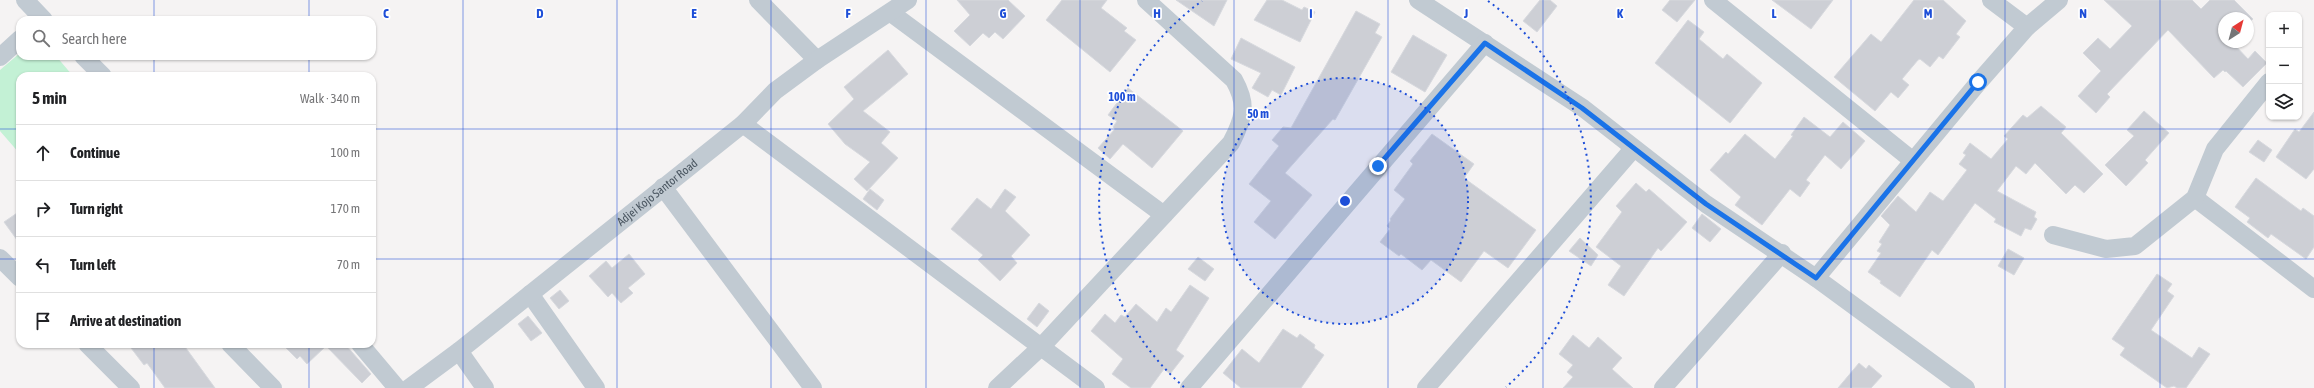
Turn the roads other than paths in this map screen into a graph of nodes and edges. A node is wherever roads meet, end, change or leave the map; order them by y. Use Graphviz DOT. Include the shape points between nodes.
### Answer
graph roads {
  1 [pos="25,0"];
  2 [pos="758,0"];
  3 [pos="908,0"];
  4 [pos="1146,0"];
  5 [pos="1418,0"];
  6 [pos="1713,0"];
  7 [pos="1991,0"];
  8 [pos="2059,0"];
  9 [pos="891,13"];
  10 [pos="39,16"];
  11 [pos="2027,27"];
  12 [pos="16,43"];
  13 [pos="1485,43"];
  14 [pos="0,57"];
  15 [pos="87,60"];
  16 [pos="817,60"];
  17 [pos="99,72"];
  18 [pos="2267,84"];
  19 [pos="743,124"];
  20 [pos="1633,149"];
  21 [pos="1912,160"];
  22 [pos="663,187"];
  23 [pos="2195,198"];
  24 [pos="1164,215"];
  25 [pos="2053,235"];
  26 [pos="1782,253"];
  27 [pos="0,258"];
  28 [pos="16,274"];
  29 [pos="1816,278"];
  30 [pos="2314,289"];
  31 [pos="530,294"];
  32 [pos="1042,346"];
  33 [pos="91,348"];
  34 [pos="234,348"];
  35 [pos="363,348"];
  36 [pos="459,351"];
  37 [pos="1667,387"];
  38 [pos="131,388"];
  39 [pos="273,388"];
  40 [pos="398,388"];
  41 [pos="409,388"];
  42 [pos="485,388"];
  43 [pos="596,388"];
  44 [pos="813,388"];
  45 [pos="997,388"];
  46 [pos="1096,388"];
  47 [pos="1189,388"];
  48 [pos="1426,388"];
  49 [pos="1966,388"];
  1 -- 10 [label="street"];
  2 -- 16 [label="street"];
  3 -- 9 [label="street, Adjei Kojo Santor Road"];
  4 -- 24 [label="street" via="1234,80 1242,95 1243,113 1240,126 1231,143"];
  5 -- 13 [label="street"];
  6 -- 21 [label="street"];
  7 -- 11 [label="street"];
  8 -- 11 [label="street"];
  9 -- 16 [label="street, Adjei Kojo Santor Road"];
  9 -- 24 [label="street"];
  11 -- 21 [label="street"];
  12 -- 14 [label="street"];
  13 -- 20 [label="street" via="1582,108"];
  13 -- 47 [label="street"];
  15 -- 17 [label="street"];
  16 -- 19 [label="street, Adjei Kojo Santor Road" via="775,91"];
  18 -- 23 [label="street" via="2216,149"];
  19 -- 22 [label="street, Adjei Kojo Santor Road"];
  19 -- 32 [label="street"];
  20 -- 26 [label="street" via="1706,204"];
  20 -- 48 [label="street"];
  21 -- 29 [label="street"];
  22 -- 31 [label="street, Adjei Kojo Santor Road"];
  22 -- 44 [label="street"];
  23 -- 25 [label="street" via="2134,246 2106,249"];
  23 -- 30 [label="street"];
  24 -- 32 [label="street"];
  26 -- 29 [label="street"];
  26 -- 37 [label="street"];
  27 -- 28 [label="street"];
  29 -- 49 [label="street"];
  31 -- 36 [label="street, Adjei Kojo Santor Road"];
  31 -- 43 [label="street"];
  32 -- 45 [label="street"];
  32 -- 46 [label="street"];
  33 -- 38 [label="street"];
  34 -- 39 [label="street"];
  35 -- 40 [label="street"];
  36 -- 41 [label="street, Adjei Kojo Santor Road"];
  36 -- 42 [label="street"];
}
